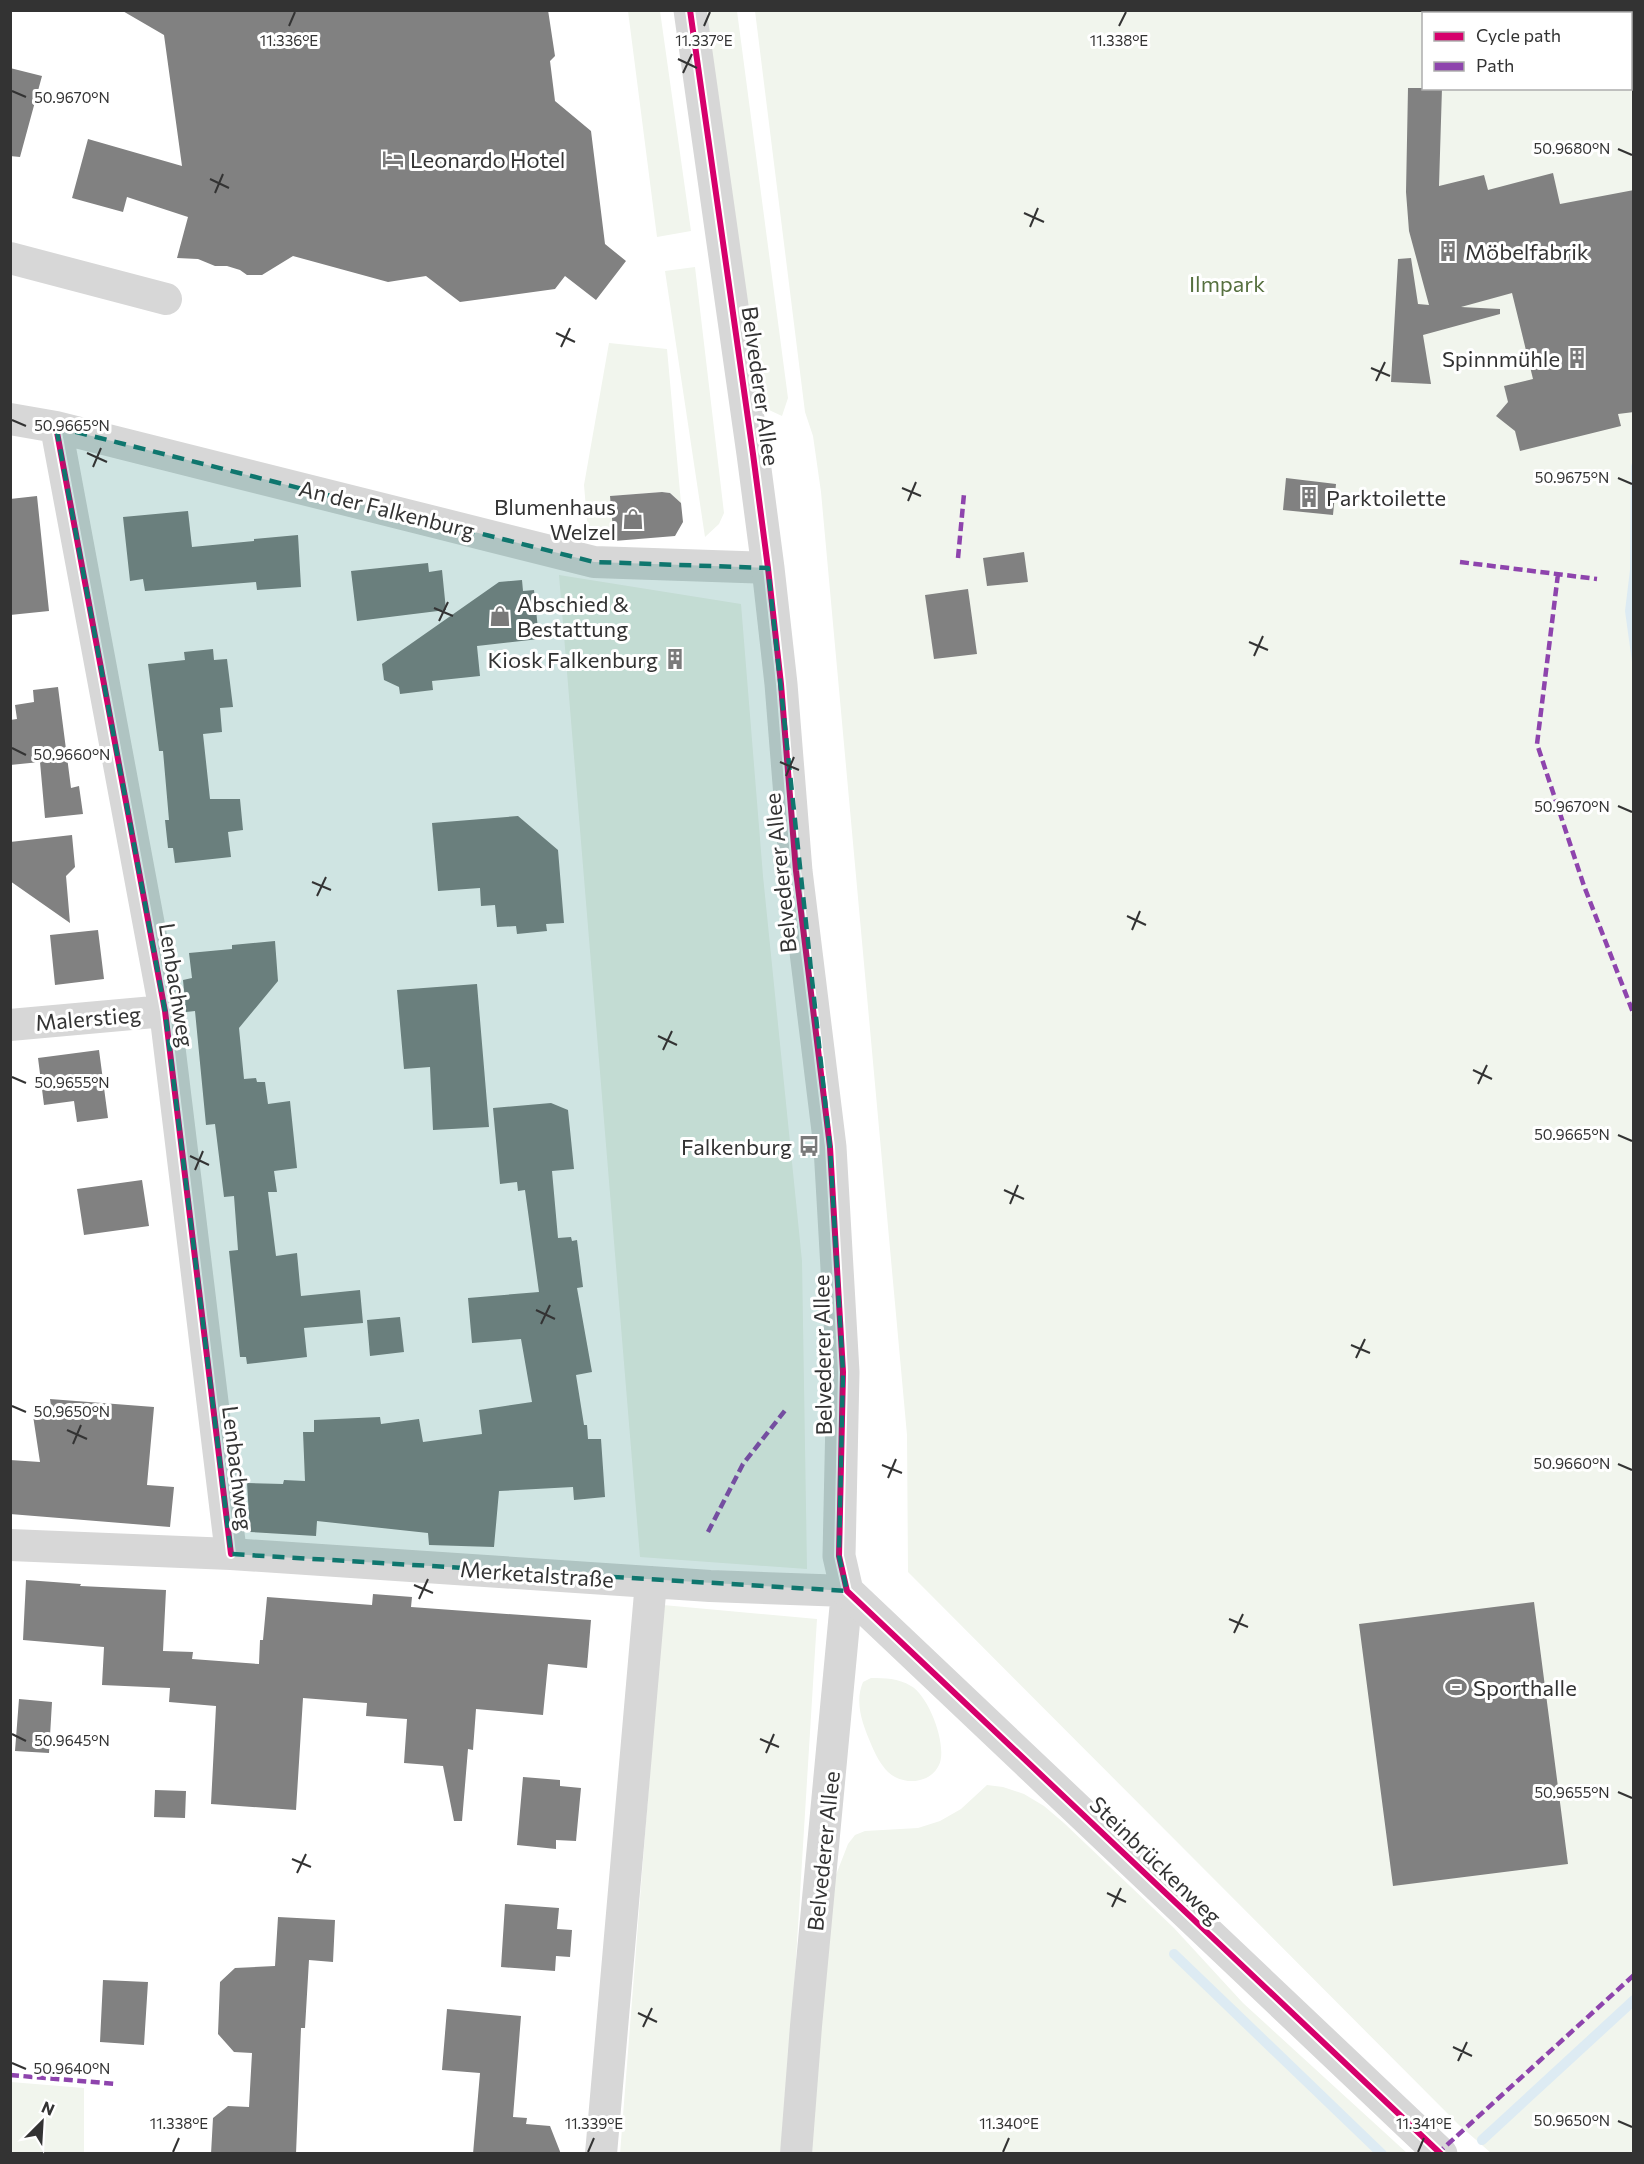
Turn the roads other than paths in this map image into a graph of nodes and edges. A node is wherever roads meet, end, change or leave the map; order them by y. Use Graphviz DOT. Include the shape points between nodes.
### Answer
graph roads {
  1 [pos="690,10"];
  2 [pos="10,258"];
  3 [pos="166,299"];
  4 [pos="10,419"];
  5 [pos="56,427"];
  6 [pos="768,568"];
  7 [pos="165,1011"];
  8 [pos="10,1025"];
  9 [pos="10,1545"];
  10 [pos="231,1554"];
  11 [pos="651,1582"];
  12 [pos="847,1592"];
  13 [pos="601,2154"];
  14 [pos="796,2154"];
  15 [pos="1441,2154"];
  1 -- 6 [label="street, Belvederer Allee"];
  2 -- 3 [label="street"];
  4 -- 5 [label="street, An der Falkenburg"];
  5 -- 6 [label="street, An der Falkenburg" via="594,562"];
  5 -- 7 [label="street, Lenbachweg"];
  6 -- 12 [label="street, Belvederer Allee" via="796,871 830,1158 843,1372 838,1556"];
  7 -- 8 [label="street, Malerstieg"];
  7 -- 10 [label="street, Lenbachweg"];
  9 -- 10 [label="street, Merketalstraße"];
  10 -- 11 [label="street, Merketalstraße"];
  11 -- 12 [label="street, Merketalstraße"];
  11 -- 13 [label="street"];
  12 -- 14 [label="street, Belvederer Allee"];
  12 -- 15 [label="street, Steinbrückenweg"];
}
